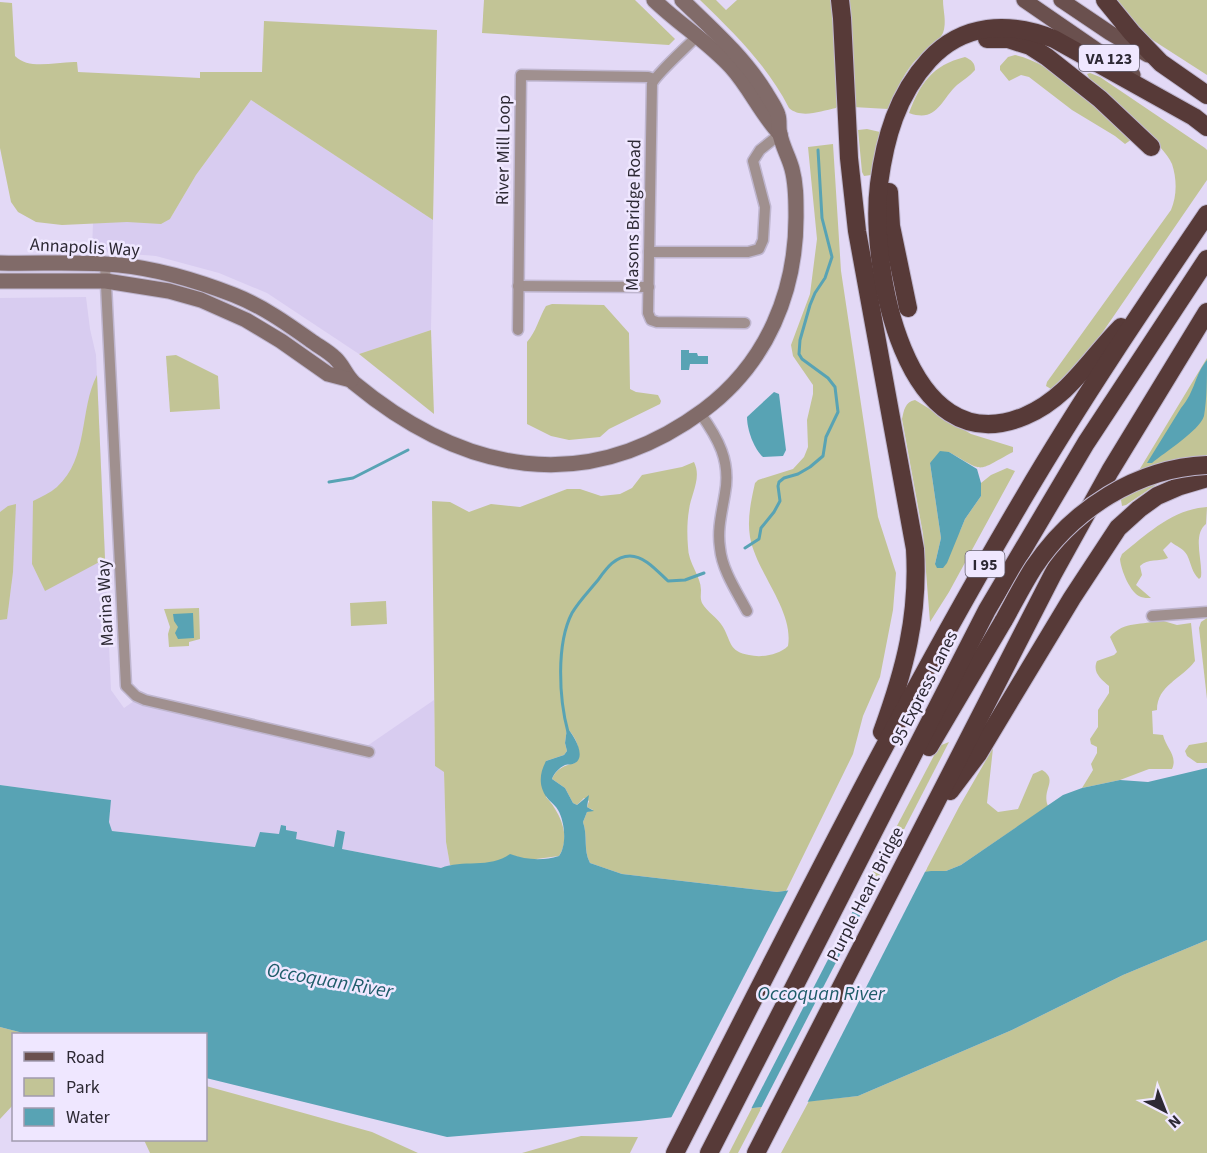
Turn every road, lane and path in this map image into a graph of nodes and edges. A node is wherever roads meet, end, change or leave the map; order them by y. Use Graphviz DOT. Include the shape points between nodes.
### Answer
graph roads {
  1 [pos="654,0"];
  2 [pos="682,0"];
  3 [pos="840,0"];
  4 [pos="1024,0"];
  5 [pos="1061,0"];
  6 [pos="1105,0"];
  7 [pos="698,36"];
  8 [pos="1161,63"];
  9 [pos="918,72"];
  10 [pos="654,79"];
  11 [pos="1207,95"];
  12 [pos="1201,122"];
  13 [pos="780,134"];
  14 [pos="1150,147"];
  15 [pos="883,160"];
  16 [pos="1207,214"];
  17 [pos="649,252"];
  18 [pos="1207,259"];
  19 [pos="0,263"];
  20 [pos="105,264"];
  21 [pos="0,281"];
  22 [pos="106,281"];
  23 [pos="519,286"];
  24 [pos="649,287"];
  25 [pos="1150,299"];
  26 [pos="908,308"];
  27 [pos="1207,312"];
  28 [pos="745,322"];
  29 [pos="518,330"];
  30 [pos="351,380"];
  31 [pos="700,413"];
  32 [pos="1207,465"];
  33 [pos="1207,478"];
  34 [pos="747,611"];
  35 [pos="1207,612"];
  36 [pos="1152,616"];
  37 [pos="369,752"];
  38 [pos="861,790"];
  39 [pos="930,815"];
  40 [pos="876,829"];
  41 [pos="675,1153"];
  42 [pos="709,1153"];
  43 [pos="756,1153"];
  1 -- 7 [label="street, Annapolis Way"];
  2 -- 13 [label="street, Annapolis Way" via="758,80 778,114"];
  3 -- 38 [label="highway" via="857,231 917,578 908,650"];
  4 -- 12 [label="main road, VA 123"];
  5 -- 8 [label="main road, VA 123"];
  6 -- 8 [label="highway"];
  7 -- 10 [label="street"];
  7 -- 13 [label="street, Annapolis Way" via="737,73 766,120"];
  8 -- 11 [label="highway, VA 123"];
  9 -- 12 [label="highway" via="940,48 964,35 995,28 1024,29 1054,39"];
  9 -- 14 [label="highway" via="975,41 1008,39 1030,46 1100,99"];
  9 -- 15 [label="highway" via="895,116"];
  10 -- 17 [label="street, Masons Bridge Road"];
  10 -- 23 [label="street, River Mill Loop" via="521,75"];
  13 -- 17 [label="street" via="753,161 764,201 763,243 759,249"];
  13 -- 31 [label="street, Annapolis Way" via="795,185 796,234 789,275 775,322 754,360 733,386"];
  15 -- 25 [label="highway" via="877,228 889,306 918,379 951,413 991,424 1042,408 1073,383"];
  15 -- 26 [label="highway" via="891,226"];
  16 -- 25 [label="highway, I 95"];
  17 -- 24 [label="street, Masons Bridge Road"];
  18 -- 40 [label="highway, 95 Express Lanes" via="1086,443 1006,576"];
  19 -- 20 [label="street, Annapolis Way"];
  20 -- 22 [label="street, Marina Way"];
  20 -- 30 [label="street, Annapolis Way" via="173,275 252,303 336,359"];
  21 -- 22 [label="street, Annapolis Way"];
  22 -- 30 [label="street, Annapolis Way" via="169,291 221,308 264,330 328,374"];
  22 -- 37 [label="street, Marina Way" via="126,686 146,700"];
  23 -- 24 [label="street"];
  23 -- 29 [label="street, River Mill Loop"];
  24 -- 28 [label="street, Masons Bridge Road" via="648,313 655,322"];
  25 -- 38 [label="highway, I 95" via="1025,495"];
  27 -- 39 [label="highway" via="1066,549"];
  30 -- 31 [label="street, Annapolis Way" via="389,410 432,435 482,456 529,464 560,465 611,457 661,436"];
  31 -- 34 [label="street" via="724,454 727,482 720,520 720,550"];
  32 -- 40 [label="highway, bridge" via="1164,470 1138,479 1108,496 1065,530 1035,565 963,692"];
  33 -- 39 [label="highway" via="1157,496 1118,528 970,765"];
  35 -- 36 [label="street"];
  38 -- 41 [label="highway, I 95"];
  39 -- 43 [label="highway, Purple Heart Bridge"];
  40 -- 42 [label="highway, 95 Express Lanes"];
}
